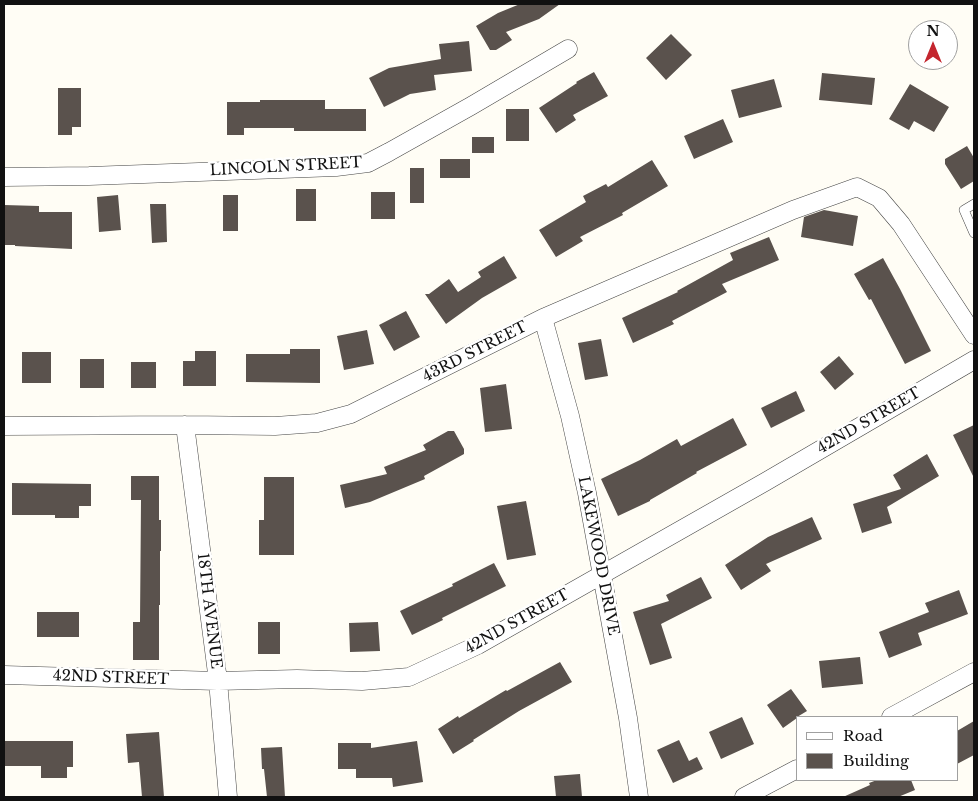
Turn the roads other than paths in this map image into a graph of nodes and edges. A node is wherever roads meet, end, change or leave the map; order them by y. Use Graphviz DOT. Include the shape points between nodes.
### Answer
graph roads {
  1 [pos="568,49"];
  2 [pos="4,177"];
  3 [pos="974,204"];
  4 [pos="974,232"];
  5 [pos="542,318"];
  6 [pos="974,335"];
  7 [pos="974,360"];
  8 [pos="185,424"];
  9 [pos="4,426"];
  10 [pos="601,575"];
  11 [pos="974,672"];
  12 [pos="4,675"];
  13 [pos="218,682"];
  14 [pos="893,716"];
  15 [pos="796,770"];
  16 [pos="228,797"];
  17 [pos="639,797"];
  18 [pos="744,797"];
  1 -- 2 [label="street, LINCOLN STREET" via="368,163 336,167"];
  3 -- 4 [label="lane" via="964,210"];
  5 -- 6 [label="street, 43RD STREET" via="793,210 857,187 879,198 907,233"];
  5 -- 8 [label="street, 43RD STREET" via="351,414 317,422 275,426"];
  5 -- 10 [label="street, LAKEWOOD DRIVE" via="574,436"];
  7 -- 10 [label="street, 42ND STREET"];
  8 -- 9 [label="street, 43RD STREET"];
  8 -- 13 [label="street, 18TH AVENUE"];
  10 -- 13 [label="street, 42ND STREET" via="478,645 408,678"];
  10 -- 17 [label="street, LAKEWOOD DRIVE"];
  11 -- 14 [label="street"];
  12 -- 13 [label="street, 42ND STREET"];
  13 -- 16 [label="street, 18TH AVENUE"];
  15 -- 18 [label="street"];
}
